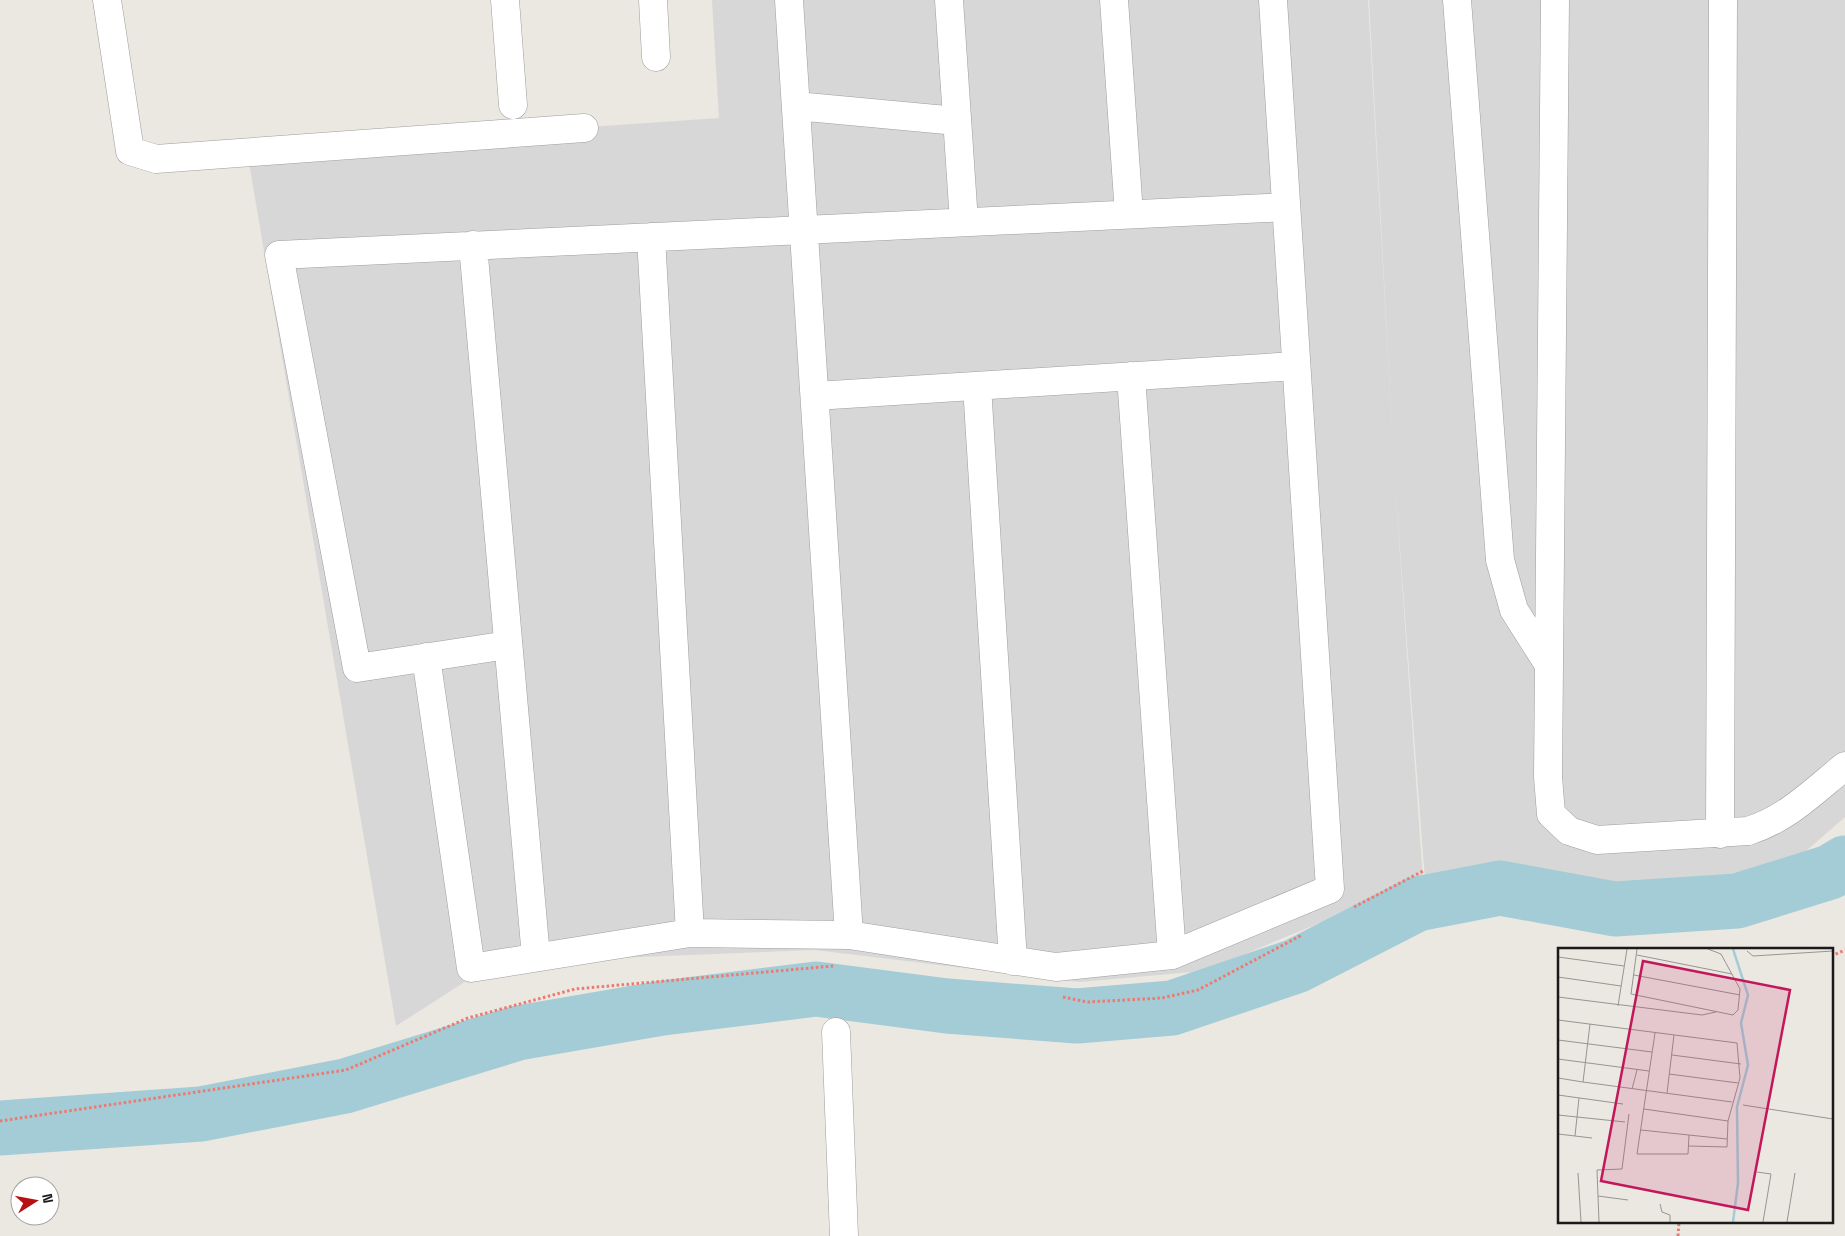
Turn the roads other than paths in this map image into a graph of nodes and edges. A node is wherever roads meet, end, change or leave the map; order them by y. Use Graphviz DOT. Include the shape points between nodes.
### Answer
graph roads {
  1 [pos="107,0"];
  2 [pos="505,0"];
  3 [pos="653,0"];
  4 [pos="789,0"];
  5 [pos="949,0"];
  6 [pos="1114,0"];
  7 [pos="1273,0"];
  8 [pos="1457,0"];
  9 [pos="1555,0"];
  10 [pos="1723,0"];
  11 [pos="656,57"];
  12 [pos="513,105"];
  13 [pos="796,106"];
  14 [pos="957,121"];
  15 [pos="584,128"];
  16 [pos="1286,206"];
  17 [pos="1128,214"];
  18 [pos="964,222"];
  19 [pos="804,230"];
  20 [pos="651,237"];
  21 [pos="473,245"];
  22 [pos="1296,366"];
  23 [pos="1131,376"];
  24 [pos="978,386"];
  25 [pos="814,396"];
  26 [pos="508,645"];
  27 [pos="426,657"];
  28 [pos="1549,665"];
  29 [pos="1845,766"];
  30 [pos="1720,834"];
  31 [pos="690,933"];
  32 [pos="849,935"];
  33 [pos="1172,955"];
  34 [pos="536,958"];
  35 [pos="1013,961"];
  36 [pos="836,1032"];
  37 [pos="844,1236"];
  1 -- 15 [label="street" via="130,151 156,160"];
  2 -- 12 [label="street"];
  3 -- 11 [label="street"];
  4 -- 13 [label="street"];
  5 -- 14 [label="street"];
  6 -- 17 [label="street"];
  7 -- 16 [label="street"];
  8 -- 28 [label="street" via="1500,560 1514,610"];
  9 -- 28 [label="street"];
  10 -- 30 [label="street"];
  13 -- 14 [label="street"];
  13 -- 19 [label="street"];
  14 -- 18 [label="street"];
  16 -- 17 [label="street"];
  16 -- 22 [label="street"];
  17 -- 18 [label="street"];
  18 -- 19 [label="street"];
  19 -- 20 [label="street"];
  19 -- 25 [label="street"];
  20 -- 21 [label="street"];
  20 -- 31 [label="street"];
  21 -- 26 [label="street"];
  21 -- 27 [label="street" via="279,254 357,668"];
  22 -- 23 [label="street"];
  22 -- 33 [label="street" via="1330,889"];
  23 -- 24 [label="street"];
  23 -- 33 [label="street"];
  24 -- 25 [label="street"];
  24 -- 35 [label="street"];
  25 -- 32 [label="street"];
  26 -- 27 [label="street"];
  26 -- 34 [label="street"];
  27 -- 34 [label="street" via="471,968"];
  28 -- 30 [label="street" via="1548,777 1551,814 1569,831 1598,840"];
  29 -- 30 [label="street" via="1770,825"];
  31 -- 32 [label="street"];
  31 -- 34 [label="street"];
  32 -- 35 [label="street"];
  33 -- 35 [label="street" via="1056,967"];
  36 -- 37 [label="street"];
}
